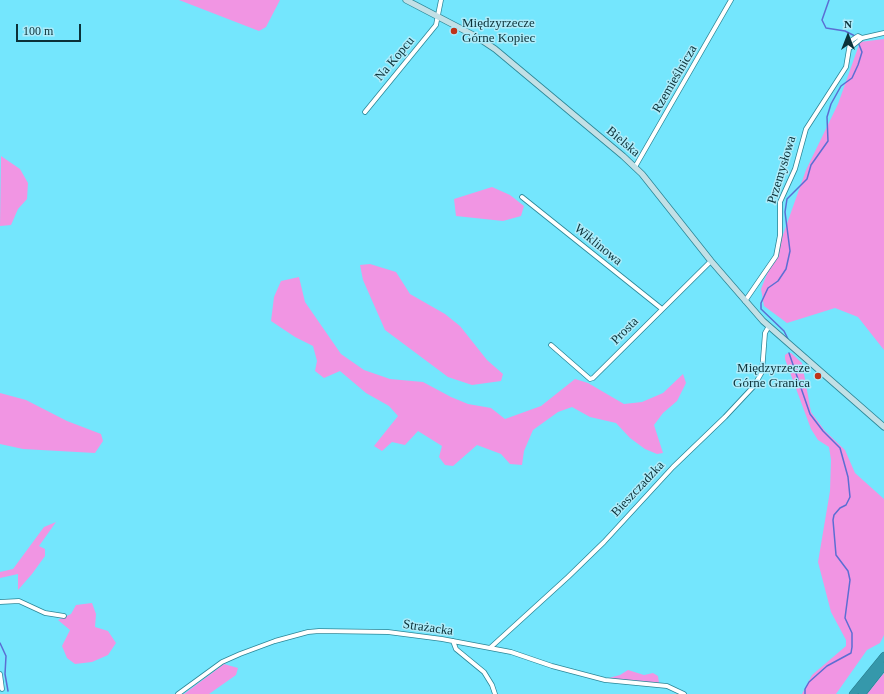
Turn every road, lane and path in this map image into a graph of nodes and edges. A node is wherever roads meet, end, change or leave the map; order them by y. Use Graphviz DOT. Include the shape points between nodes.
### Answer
graph roads {
  1 [pos="406,0"];
  2 [pos="441,0"];
  3 [pos="731,0"];
  4 [pos="438,17"];
  5 [pos="884,33"];
  6 [pos="860,37"];
  7 [pos="851,47"];
  8 [pos="365,112"];
  9 [pos="635,167"];
  10 [pos="522,197"];
  11 [pos="711,261"];
  12 [pos="745,301"];
  13 [pos="662,309"];
  14 [pos="769,326"];
  15 [pos="551,345"];
  16 [pos="872,418"];
  17 [pos="884,423"];
  18 [pos="884,427"];
  19 [pos="0,602"];
  20 [pos="64,616"];
  21 [pos="453,641"];
  22 [pos="490,648"];
  23 [pos="884,656"];
  24 [pos="884,666"];
  25 [pos="0,674"];
  26 [pos="1,689"];
  27 [pos="6,694"];
  28 [pos="178,694"];
  29 [pos="495,694"];
  30 [pos="684,694"];
  31 [pos="853,694"];
  32 [pos="862,694"];
  1 -- 4 [label="street, Bielska"];
  2 -- 4 [label="street, Na Kopcu"];
  3 -- 9 [label="street, Rzemieślnicza"];
  4 -- 8 [label="street, Na Kopcu" via="429,36 416,48"];
  4 -- 9 [label="street, Bielska" via="495,49"];
  5 -- 6 [label="street, Przemysłowa"];
  6 -- 7 [label="street, Przemysłowa"];
  6 -- 7 [label="street, Przemysłowa" via="852,40"];
  7 -- 12 [label="street, Przemysłowa" via="846,67 806,129 795,169 780,202 780,235 776,256"];
  9 -- 11 [label="street, Bielska"];
  10 -- 13 [label="street, Wiklinowa"];
  11 -- 12 [label="street, Bielska"];
  11 -- 13 [label="street, Prosta"];
  12 -- 14 [label="street, Bielska"];
  13 -- 15 [label="street, Prosta" via="590,379"];
  14 -- 16 [label="street, Bielska"];
  14 -- 22 [label="street, Bieszczadzka" via="765,333 762,372 754,386 588,557"];
  16 -- 17 [label="street"];
  16 -- 18 [label="street"];
  19 -- 20 [label="street" via="20,601 45,613"];
  21 -- 22 [label="street, Strażacka"];
  21 -- 28 [label="street, Strażacka" via="388,632 308,632 222,662"];
  21 -- 29 [label="street" via="456,649 484,672"];
  22 -- 30 [label="street, Strażacka" via="605,680 667,686"];
  23 -- 31 [label="highway"];
  24 -- 32 [label="highway"];
  25 -- 26 [label="street"];
  26 -- 27 [label="street"];
}
